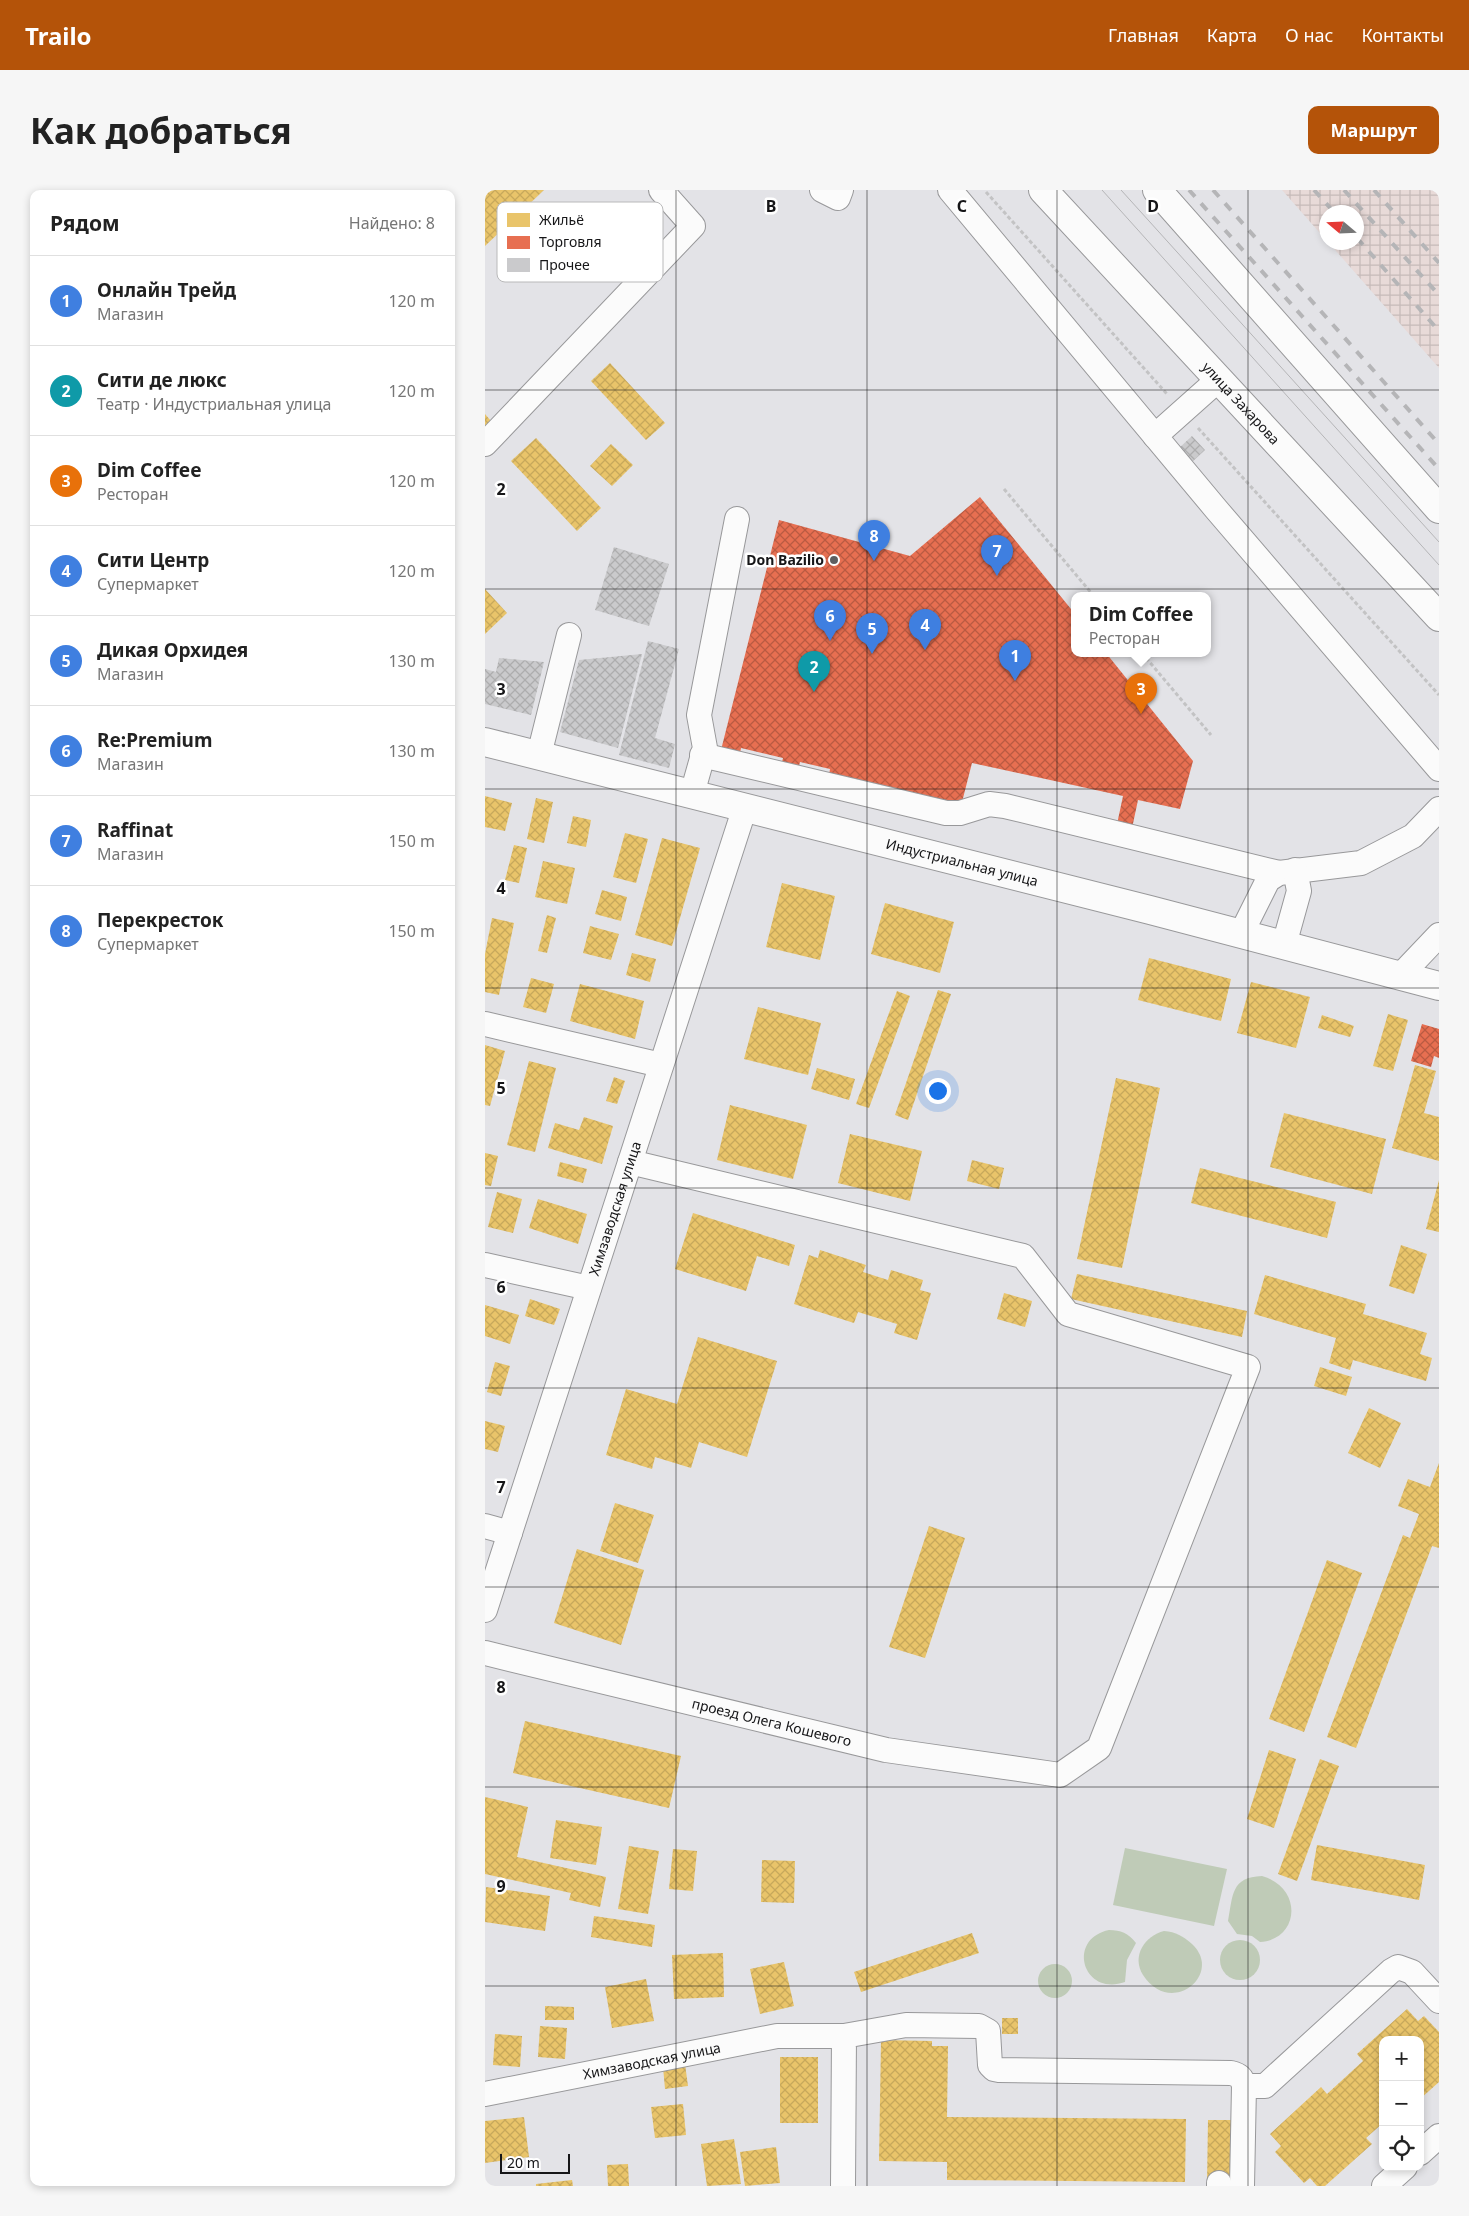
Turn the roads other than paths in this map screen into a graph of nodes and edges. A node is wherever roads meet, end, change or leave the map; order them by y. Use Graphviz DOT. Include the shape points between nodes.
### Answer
graph roads {
  1 [pos="661,190"];
  2 [pos="950,190"];
  3 [pos="1043,190"];
  4 [pos="1157,190"];
  5 [pos="663,257"];
  6 [pos="640,282"];
  7 [pos="1219,380"];
  8 [pos="1155,436"];
  9 [pos="485,444"];
  10 [pos="1439,509"];
  11 [pos="737,519"];
  12 [pos="1439,617"];
  13 [pos="569,635"];
  14 [pos="485,742"];
  15 [pos="539,755"];
  16 [pos="703,755"];
  17 [pos="1439,769"];
  18 [pos="692,794"];
  19 [pos="745,807"];
  20 [pos="1439,809"];
  21 [pos="1287,871"];
  22 [pos="1241,934"];
  23 [pos="1439,935"];
  24 [pos="1284,945"];
  25 [pos="1400,976"];
  26 [pos="1439,986"];
  27 [pos="485,1024"];
  28 [pos="661,1065"];
  29 [pos="630,1162"];
  30 [pos="485,1265"];
  31 [pos="589,1288"];
  32 [pos="485,1526"];
  33 [pos="510,1533"];
  34 [pos="485,1610"];
  35 [pos="485,1653"];
  36 [pos="1439,2001"];
  37 [pos="845,2036"];
  38 [pos="1244,2086"];
  39 [pos="485,2094"];
  40 [pos="1439,2136"];
  41 [pos="1424,2149"];
  42 [pos="1401,2171"];
  43 [pos="843,2186"];
  44 [pos="1242,2186"];
  45 [pos="1384,2186"];
  1 -- 5 [label="street" via="693,226"];
  2 -- 8 [label="street"];
  3 -- 7 [label="main road, улица Захарова"];
  4 -- 10 [label="main road"];
  6 -- 9 [label="street"];
  7 -- 8 [label="street"];
  7 -- 12 [label="main road, улица Захарова"];
  8 -- 17 [label="street"];
  11 -- 16 [label="street" via="699,715 705,748"];
  13 -- 15 [label="street"];
  14 -- 15 [label="main road, Индустриальная улица"];
  15 -- 18 [label="main road, Индустриальная улица"];
  16 -- 18 [label="street"];
  16 -- 21 [label="street" via="946,813 960,813 989,804 1005,806"];
  18 -- 19 [label="main road, Индустриальная улица"];
  19 -- 22 [label="main road, Индустриальная улица"];
  19 -- 28 [label="street, Химзаводская улица"];
  20 -- 21 [label="street" via="1413,836 1361,863"];
  21 -- 22 [label="street" via="1268,880"];
  21 -- 24 [label="street" via="1299,891"];
  22 -- 24 [label="main road, Индустриальная улица"];
  23 -- 25 [label="street"];
  24 -- 25 [label="main road, Индустриальная улица"];
  25 -- 26 [label="main road, Индустриальная улица"];
  27 -- 28 [label="street"];
  28 -- 29 [label="street, Химзаводская улица"];
  29 -- 31 [label="street, Химзаводская улица"];
  29 -- 35 [label="street, проезд Олега Кошевого" via="1023,1256 1068,1314 1248,1366 1099,1748 1060,1775 887,1750"];
  30 -- 31 [label="street"];
  31 -- 33 [label="street, Химзаводская улица"];
  32 -- 33 [label="street"];
  33 -- 34 [label="street, Химзаводская улица"];
  36 -- 38 [label="street" via="1412,1972 1398,1967 1265,2086"];
  37 -- 38 [label="street, Химзаводская улица" via="905,2025 979,2026 988,2031 990,2065 994,2069 1231,2073 1243,2080"];
  37 -- 39 [label="street, Химзаводская улица" via="777,2036"];
  37 -- 43 [label="street"];
  38 -- 44 [label="street"];
  40 -- 41 [label="street"];
  42 -- 45 [label="street"];
}
